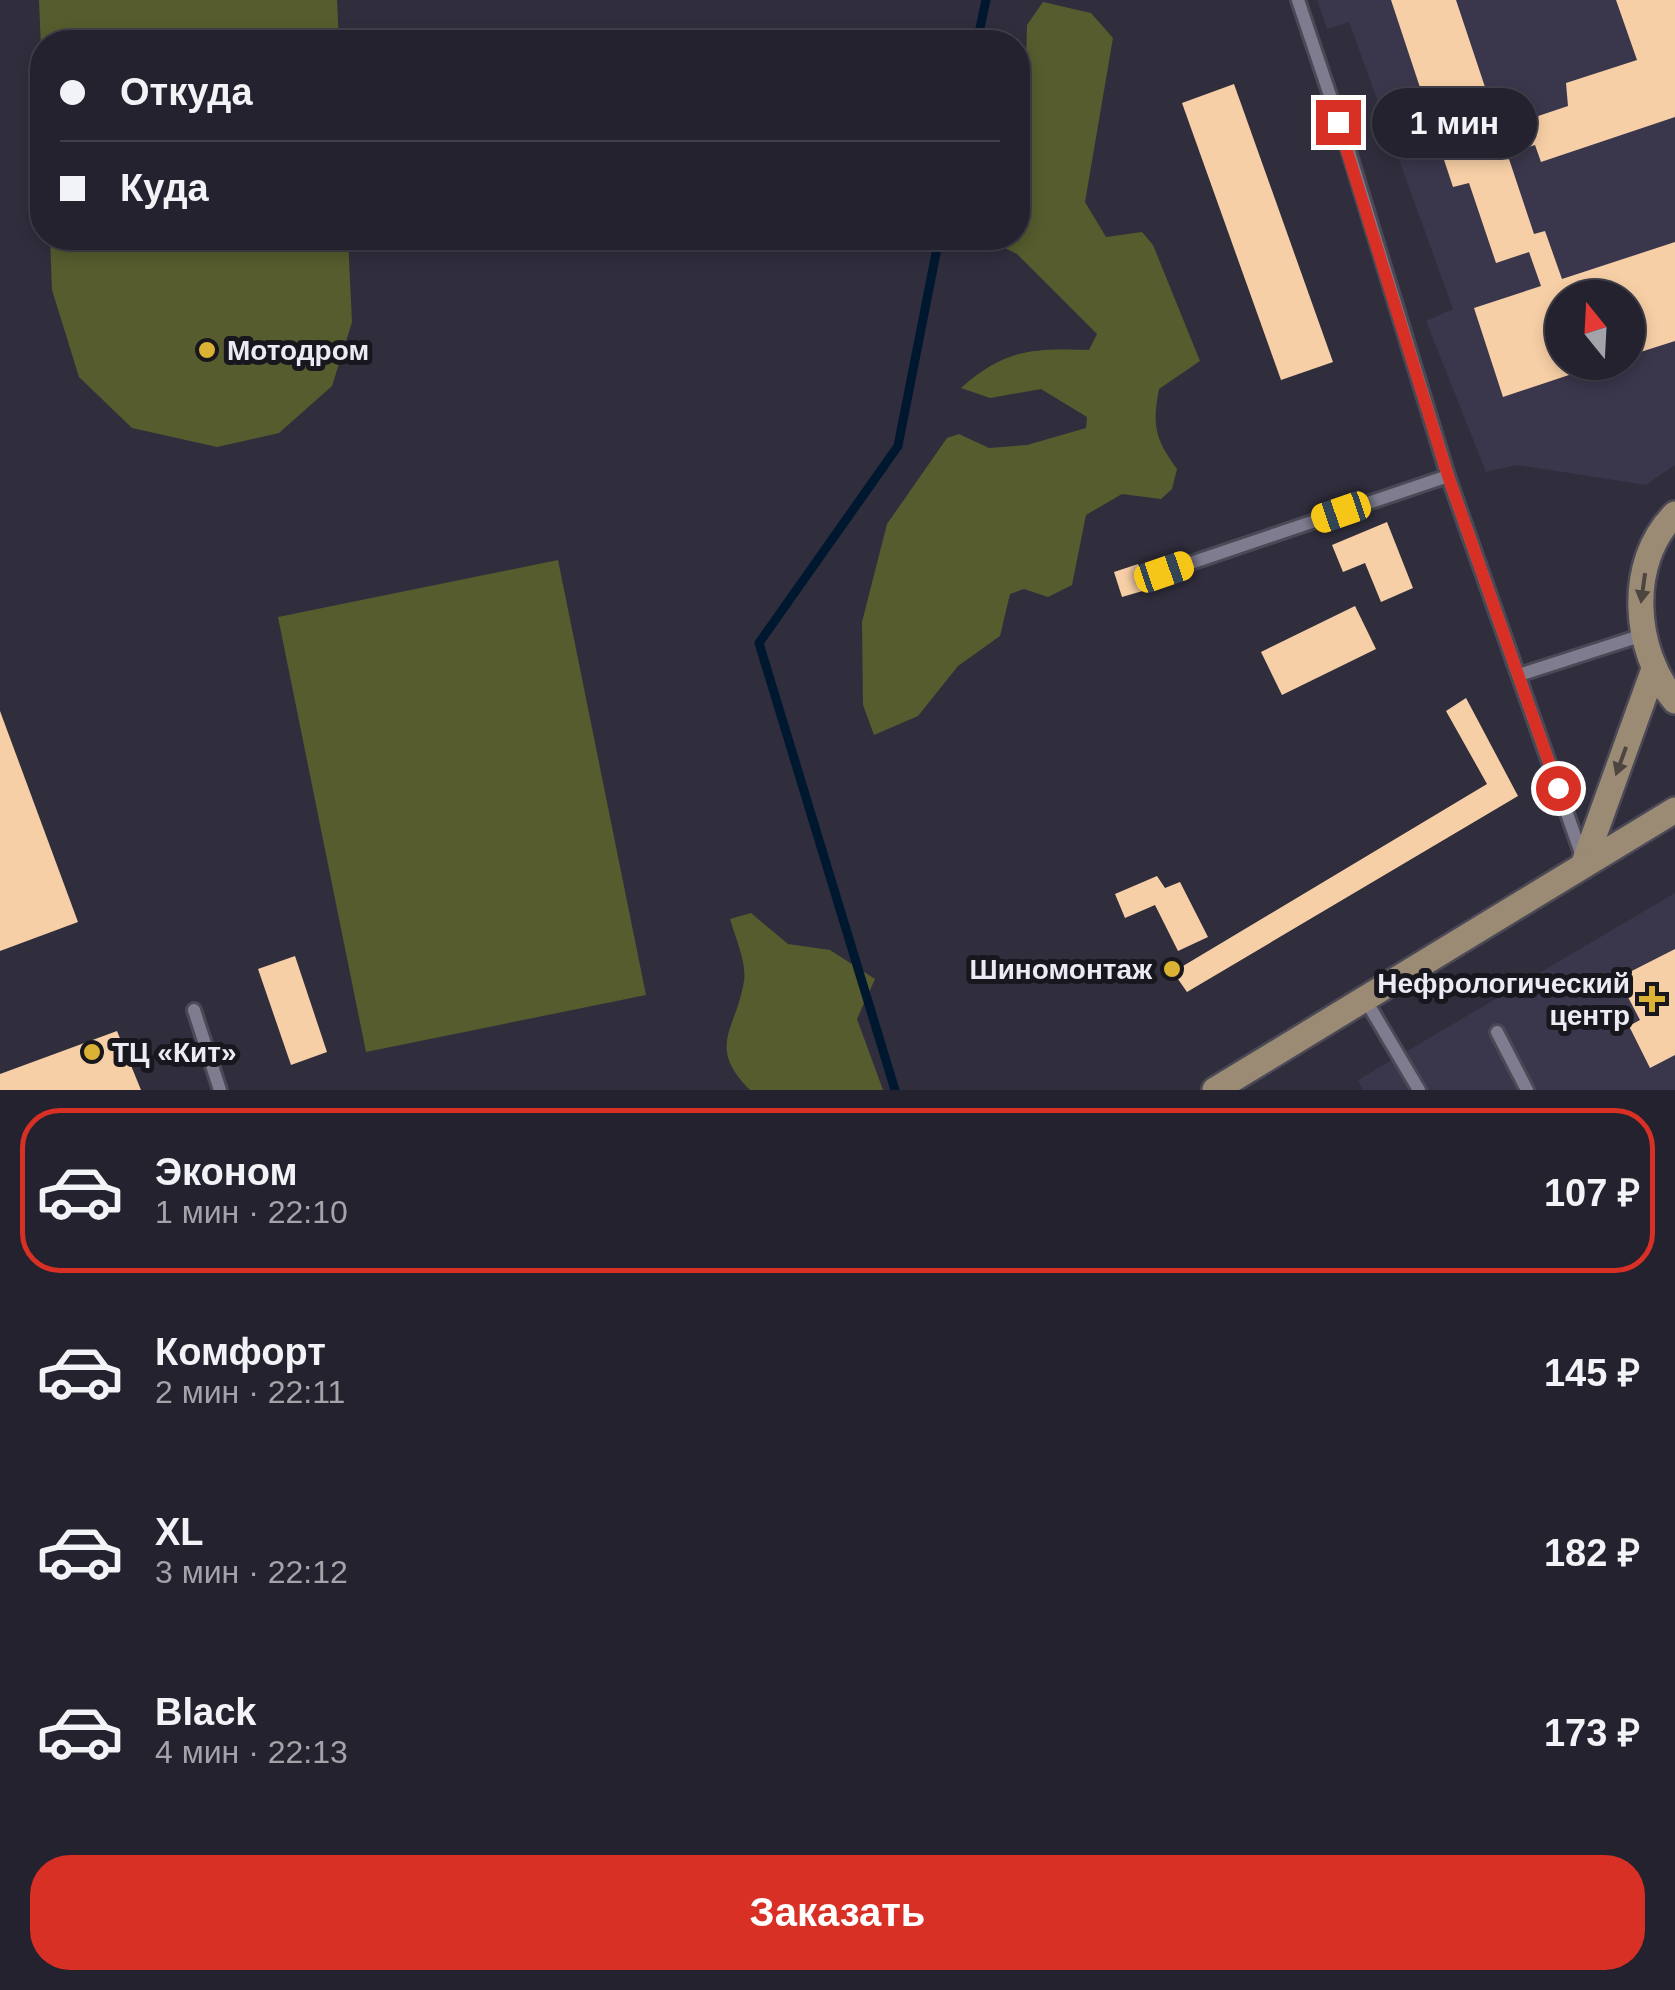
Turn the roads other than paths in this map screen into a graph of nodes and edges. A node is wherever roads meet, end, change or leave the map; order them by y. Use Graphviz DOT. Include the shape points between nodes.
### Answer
graph roads {
  1 [pos="1298,0"];
  2 [pos="1448,476"];
  3 [pos="1675,514"];
  4 [pos="1164,572"];
  5 [pos="1642,635"];
  6 [pos="1654,669"];
  7 [pos="1520,675"];
  8 [pos="1675,700"];
  9 [pos="1675,810"];
  10 [pos="1584,863"];
  11 [pos="1364,999"];
  12 [pos="194,1010"];
  13 [pos="1497,1032"];
  14 [pos="220,1090"];
  15 [pos="1215,1090"];
  16 [pos="1419,1090"];
  17 [pos="1527,1090"];
  1 -- 2 [label="lane"];
  2 -- 4 [label="lane"];
  2 -- 7 [label="lane"];
  3 -- 5 [label="main road, one-way" via="1650,555 1640,594"];
  5 -- 6 [label="main road"];
  5 -- 7 [label="lane"];
  6 -- 8 [label="main road"];
  6 -- 10 [label="main road, one-way"];
  7 -- 10 [label="lane"];
  9 -- 10 [label="main road"];
  10 -- 11 [label="main road"];
  11 -- 15 [label="main road"];
  11 -- 16 [label="lane"];
  12 -- 14 [label="lane"];
  13 -- 17 [label="lane"];
}
